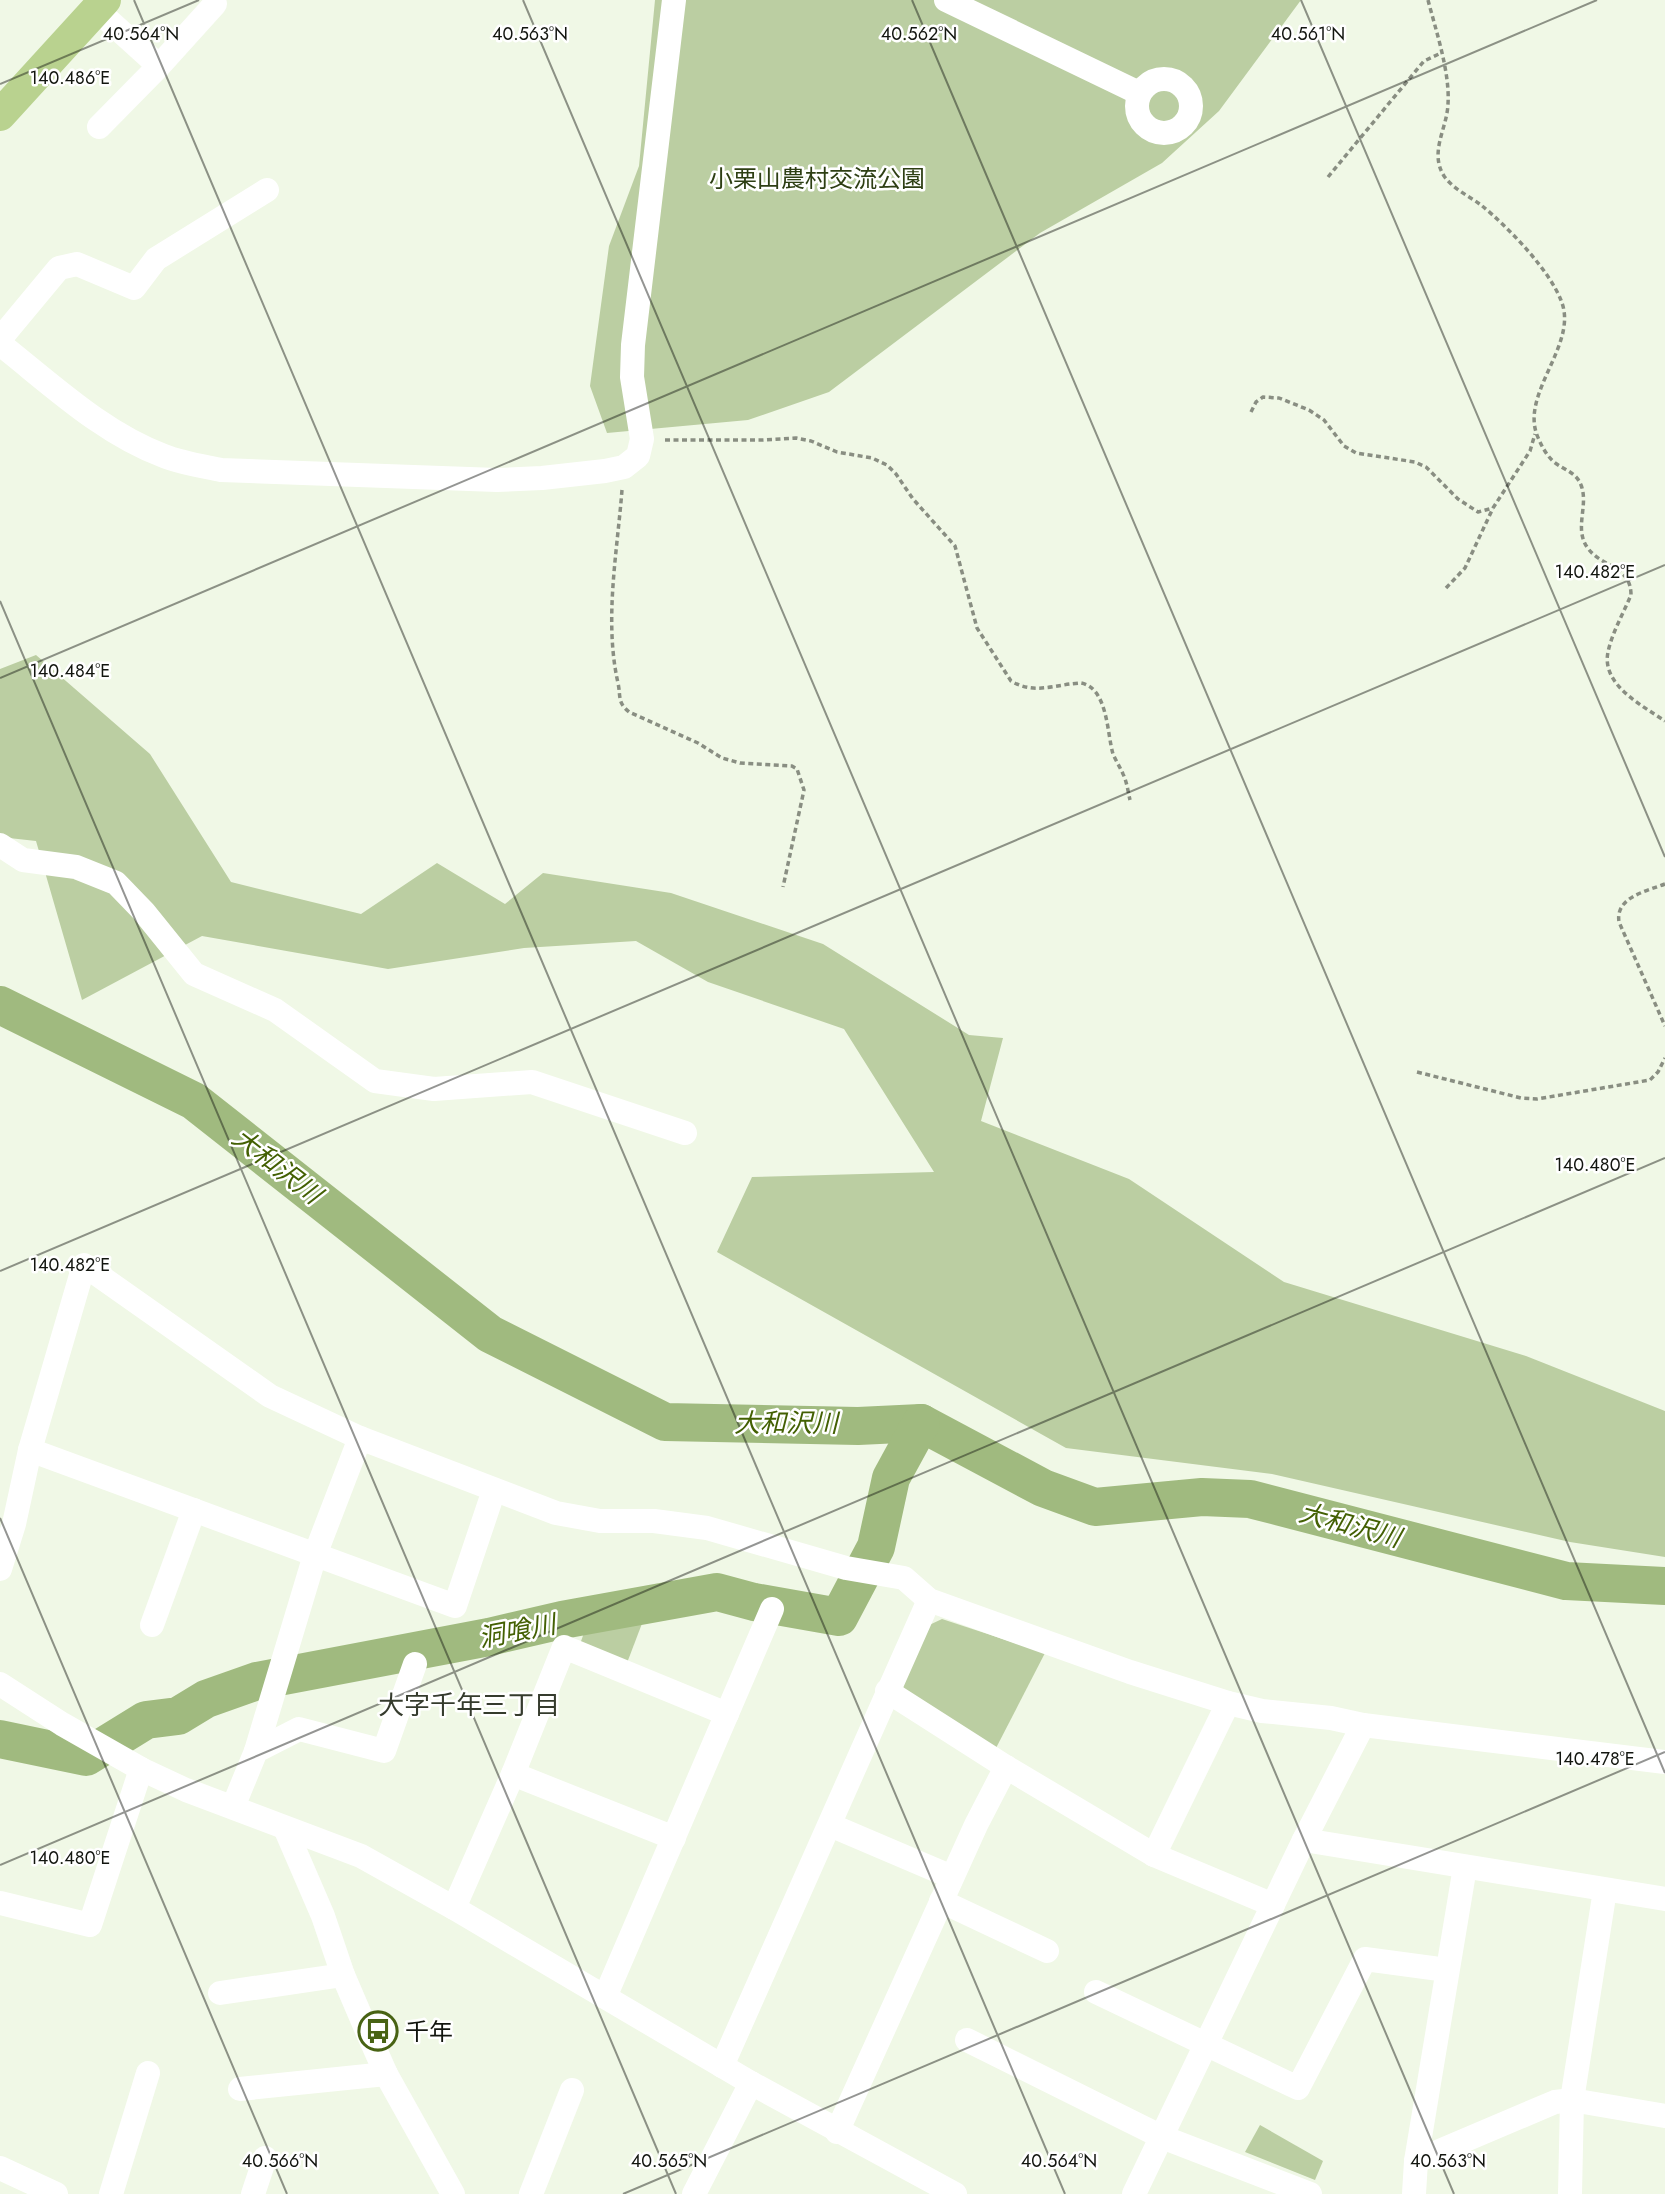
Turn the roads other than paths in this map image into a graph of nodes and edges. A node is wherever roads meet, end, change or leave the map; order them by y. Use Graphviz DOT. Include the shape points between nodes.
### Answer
graph roads {
  1 [pos="674,0"];
  2 [pos="946,0"];
  3 [pos="215,4"];
  4 [pos="101,5"];
  5 [pos="159,66"];
  6 [pos="1139,93"];
  7 [pos="0,115"];
  8 [pos="99,127"];
  9 [pos="267,190"];
  10 [pos="0,339"];
  11 [pos="0,344"];
  12 [pos="0,845"];
  13 [pos="685,1133"];
  14 [pos="360,1438"];
  15 [pos="30,1450"];
  16 [pos="494,1490"];
  17 [pos="194,1510"];
  18 [pos="315,1555"];
  19 [pos="0,1569"];
  20 [pos="929,1600"];
  21 [pos="772,1609"];
  22 [pos="152,1625"];
  23 [pos="415,1664"];
  24 [pos="0,1684"];
  25 [pos="887,1691"];
  26 [pos="1228,1703"];
  27 [pos="727,1714"];
  28 [pos="1363,1725"];
  29 [pos="256,1751"];
  30 [pos="1665,1762"];
  31 [pos="1006,1766"];
  32 [pos="141,1769"];
  33 [pos="513,1774"];
  34 [pos="233,1807"];
  35 [pos="830,1825"];
  36 [pos="285,1828"];
  37 [pos="674,1838"];
  38 [pos="1304,1840"];
  39 [pos="1154,1855"];
  40 [pos="1465,1867"];
  41 [pos="952,1877"];
  42 [pos="1605,1890"];
  43 [pos="1665,1899"];
  44 [pos="941,1901"];
  45 [pos="0,1903"];
  46 [pos="1273,1905"];
  47 [pos="454,1908"];
  48 [pos="1047,1951"];
  49 [pos="1447,1970"];
  50 [pos="343,1975"];
  51 [pos="1096,1992"];
  52 [pos="220,1993"];
  53 [pos="605,1997"];
  54 [pos="967,2040"];
  55 [pos="1206,2044"];
  56 [pos="722,2066"];
  57 [pos="148,2073"];
  58 [pos="386,2074"];
  59 [pos="751,2083"];
  60 [pos="240,2089"];
  61 [pos="572,2090"];
  62 [pos="1572,2101"];
  63 [pos="1665,2116"];
  64 [pos="837,2132"];
  65 [pos="1162,2137"];
  66 [pos="265,2158"];
  67 [pos="1416,2161"];
  68 [pos="0,2168"];
  69 [pos="911,2184"];
  70 [pos="456,2192"];
  71 [pos="56,2194"];
  72 [pos="111,2194"];
  73 [pos="253,2194"];
  74 [pos="531,2194"];
  75 [pos="694,2194"];
  76 [pos="955,2194"];
  77 [pos="1134,2194"];
  78 [pos="1310,2194"];
  79 [pos="1414,2194"];
  80 [pos="1570,2194"];
  1 -- 11 [label="street" via="633,345 632,377 642,439 638,456 624,467 497,480 221,470 164,456 133,442"];
  2 -- 6 [label="street"];
  3 -- 5 [label="street"];
  4 -- 5 [label="street"];
  4 -- 7 [label="main road"];
  5 -- 8 [label="street"];
  9 -- 10 [label="street" via="156,259 134,288 77,264 59,268"];
  12 -- 13 [label="street" via="23,860 76,867 116,883 194,974 275,1010 375,1081 434,1089 532,1082"];
  14 -- 15 [label="street" via="271,1396 84,1265"];
  14 -- 16 [label="street"];
  14 -- 18 [label="street"];
  15 -- 17 [label="street"];
  15 -- 19 [label="street"];
  16 -- 18 [label="street" via="455,1606"];
  16 -- 20 [label="street" via="556,1513 600,1521 654,1521 707,1528 846,1568 904,1578"];
  17 -- 18 [label="street"];
  17 -- 22 [label="street"];
  18 -- 29 [label="street"];
  20 -- 25 [label="street"];
  20 -- 26 [label="street"];
  21 -- 27 [label="street"];
  23 -- 29 [label="street" via="384,1751 299,1729"];
  24 -- 32 [label="street"];
  25 -- 31 [label="street"];
  25 -- 35 [label="street"];
  26 -- 28 [label="street"];
  26 -- 39 [label="street"];
  27 -- 33 [label="street" via="564,1647"];
  27 -- 37 [label="street"];
  28 -- 30 [label="street"];
  28 -- 38 [label="street"];
  29 -- 34 [label="street"];
  31 -- 39 [label="street"];
  31 -- 41 [label="street"];
  32 -- 34 [label="street"];
  32 -- 45 [label="street" via="90,1924"];
  33 -- 37 [label="street"];
  33 -- 47 [label="street"];
  34 -- 36 [label="street"];
  35 -- 41 [label="street"];
  35 -- 56 [label="street"];
  36 -- 47 [label="street" via="361,1856"];
  36 -- 50 [label="street" via="324,1916"];
  37 -- 53 [label="street"];
  38 -- 40 [label="street"];
  38 -- 46 [label="street"];
  39 -- 46 [label="street"];
  40 -- 42 [label="street"];
  40 -- 49 [label="street"];
  41 -- 44 [label="street"];
  42 -- 43 [label="street"];
  42 -- 62 [label="street"];
  44 -- 48 [label="street"];
  44 -- 64 [label="street"];
  46 -- 55 [label="street"];
  47 -- 53 [label="street"];
  49 -- 55 [label="street" via="1365,1959 1298,2088"];
  49 -- 67 [label="street"];
  50 -- 52 [label="street"];
  50 -- 58 [label="street"];
  51 -- 55 [label="street"];
  53 -- 56 [label="street"];
  54 -- 65 [label="street"];
  55 -- 65 [label="street"];
  56 -- 59 [label="street"];
  57 -- 72 [label="street"];
  58 -- 60 [label="street"];
  58 -- 70 [label="street"];
  59 -- 64 [label="street"];
  59 -- 75 [label="street"];
  61 -- 74 [label="street"];
  62 -- 63 [label="street"];
  62 -- 67 [label="street" via="1555,2102"];
  62 -- 80 [label="street"];
  64 -- 69 [label="street"];
  65 -- 77 [label="street"];
  65 -- 78 [label="street"];
  66 -- 73 [label="street"];
  67 -- 79 [label="street"];
  68 -- 71 [label="street"];
  69 -- 76 [label="street"];
}
